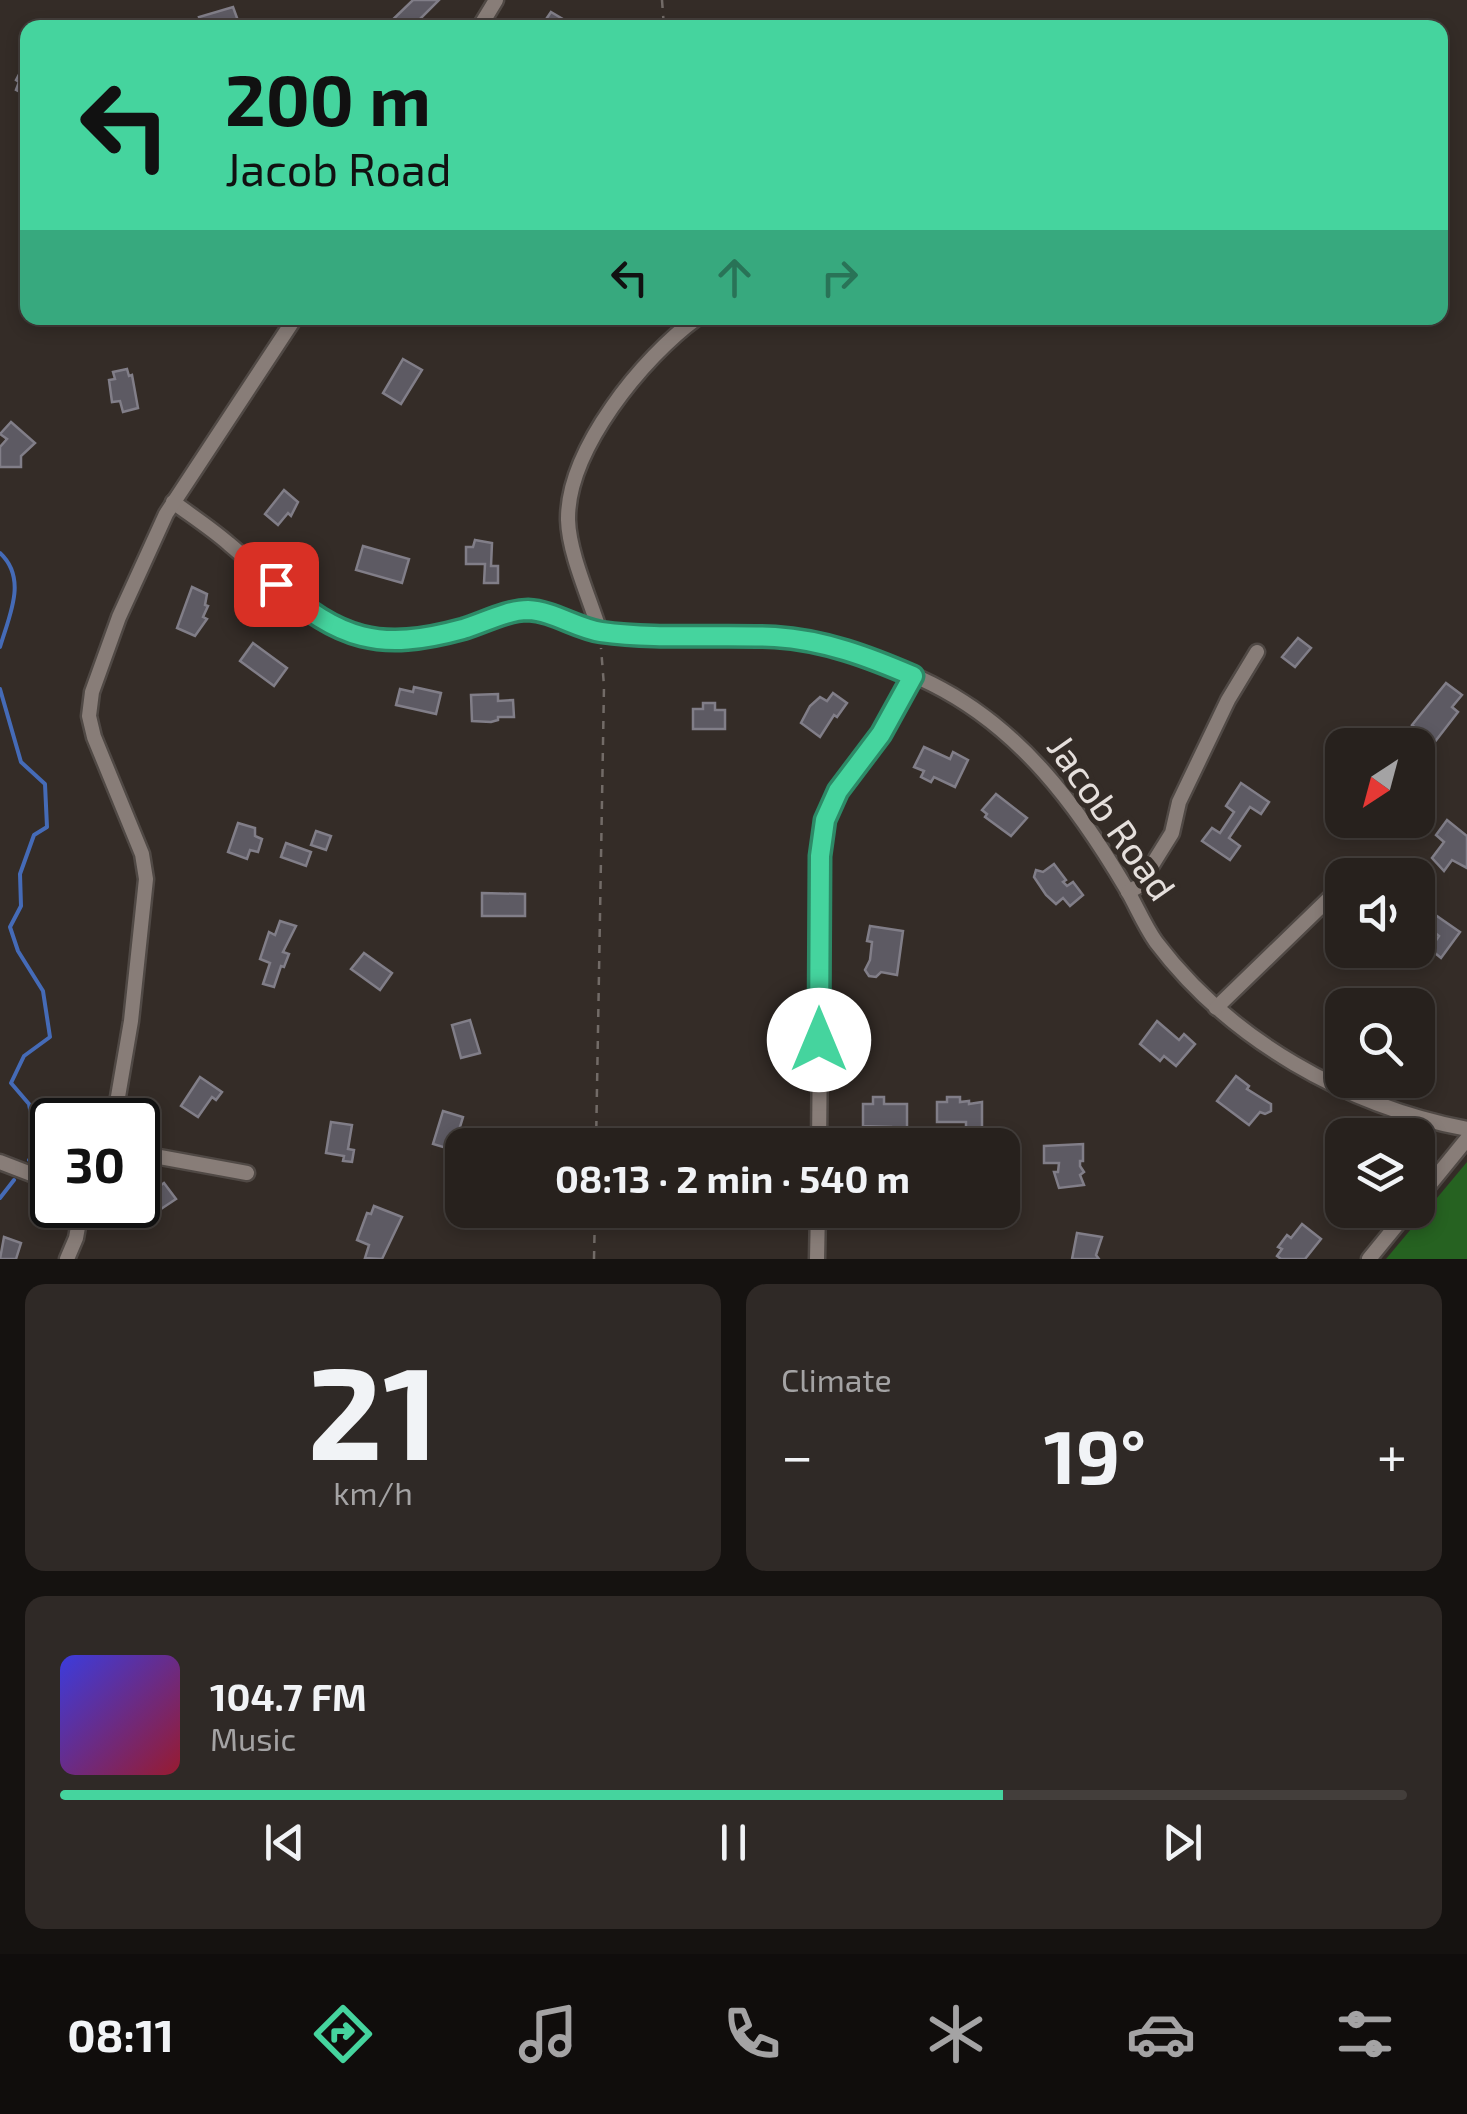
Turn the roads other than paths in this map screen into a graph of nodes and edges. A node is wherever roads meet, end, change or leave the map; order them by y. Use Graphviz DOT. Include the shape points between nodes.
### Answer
graph roads {
  1 [pos="290,325"];
  2 [pos="687,325"];
  3 [pos="173,502"];
  4 [pos="600,632"];
  5 [pos="1257,652"];
  6 [pos="913,676"];
  7 [pos="1128,892"];
  8 [pos="1325,902"];
  9 [pos="1216,1008"];
  10 [pos="118,1098"];
  11 [pos="819,1128"];
  12 [pos="1467,1129"];
  13 [pos="1467,1139"];
  14 [pos="160,1157"];
  15 [pos="0,1162"];
  16 [pos="247,1172"];
  17 [pos="30,1174"];
  18 [pos="1435,1179"];
  19 [pos="78,1228"];
  20 [pos="818,1228"];
  21 [pos="1394,1228"];
  22 [pos="67,1259"];
  23 [pos="817,1259"];
  24 [pos="1369,1259"];
  1 -- 3 [label="street"];
  2 -- 4 [label="street" via="589,440 569,502 568,525"];
  3 -- 4 [label="street, Jacob Road" via="325,624 363,639 406,640 530,610"];
  3 -- 10 [label="street" via="119,617 89,716 146,879"];
  4 -- 6 [label="street, Jacob Road" via="778,637 846,649"];
  5 -- 7 [label="street" via="1180,802 1172,833 1139,886"];
  6 -- 7 [label="street, Jacob Road" via="1017,741 1059,786"];
  6 -- 11 [label="street" via="838,791 822,835"];
  7 -- 9 [label="street, Jacob Road" via="1154,939"];
  8 -- 9 [label="street"];
  9 -- 12 [label="street, Jacob Road" via="1340,1088"];
  13 -- 18 [label="street"];
  14 -- 16 [label="street"];
  15 -- 17 [label="street"];
  19 -- 22 [label="street"];
  20 -- 23 [label="street"];
  21 -- 24 [label="street"];
}
